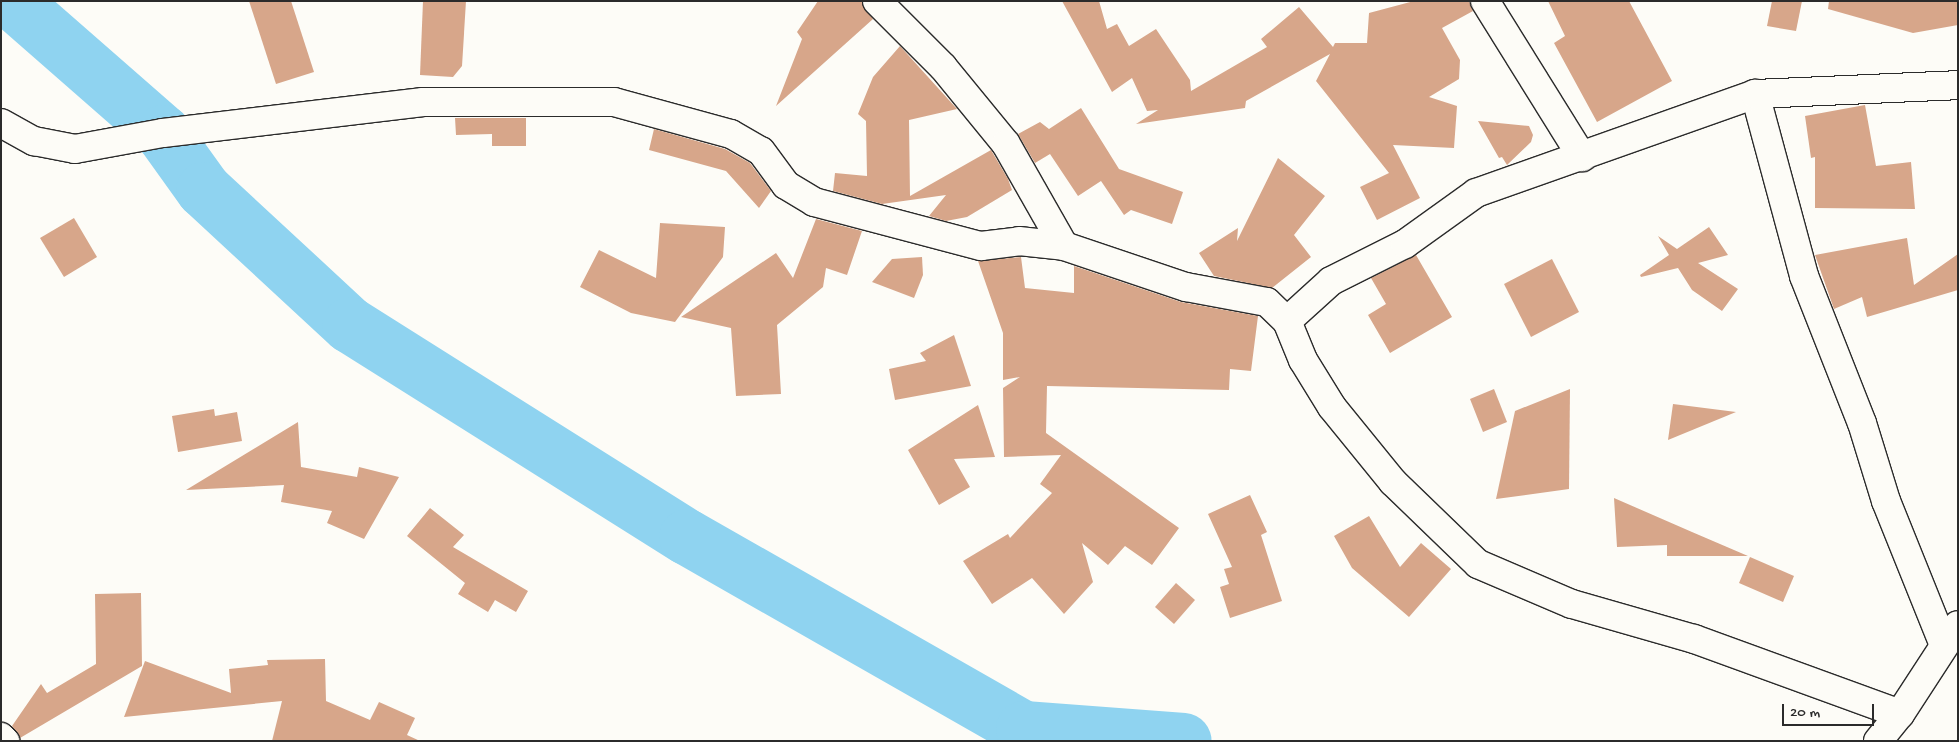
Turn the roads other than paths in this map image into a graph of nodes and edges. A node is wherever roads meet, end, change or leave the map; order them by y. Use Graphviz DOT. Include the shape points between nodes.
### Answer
graph roads {
  1 [pos="877,1"];
  2 [pos="1485,1"];
  3 [pos="1958,86"];
  4 [pos="1755,94"];
  5 [pos="1,123"];
  6 [pos="1582,157"];
  7 [pos="1064,246"];
  8 [pos="1288,321"];
  9 [pos="1951,635"];
  10 [pos="1900,714"];
  11 [pos="1,738"];
  12 [pos="6,741"];
  13 [pos="1878,741"];
  1 -- 7 [label="street" via="943,67 1006,144"];
  2 -- 6 [label="street"];
  3 -- 4 [label="street"];
  4 -- 6 [label="street"];
  4 -- 9 [label="street" via="1804,276 1862,423 1886,501"];
  5 -- 7 [label="street" via="34,141 75,149 163,133 424,102 614,102 731,134 761,151 786,185 814,202 981,246 1019,241"];
  6 -- 8 [label="street" via="1476,193 1406,244 1331,281"];
  7 -- 8 [label="street" via="1186,287 1266,302"];
  8 -- 10 [label="street" via="1303,360 1332,407 1393,482 1478,564 1572,604 1694,639"];
  9 -- 10 [label="street"];
  10 -- 13 [label="street"];
  11 -- 12 [label="street"];
}
